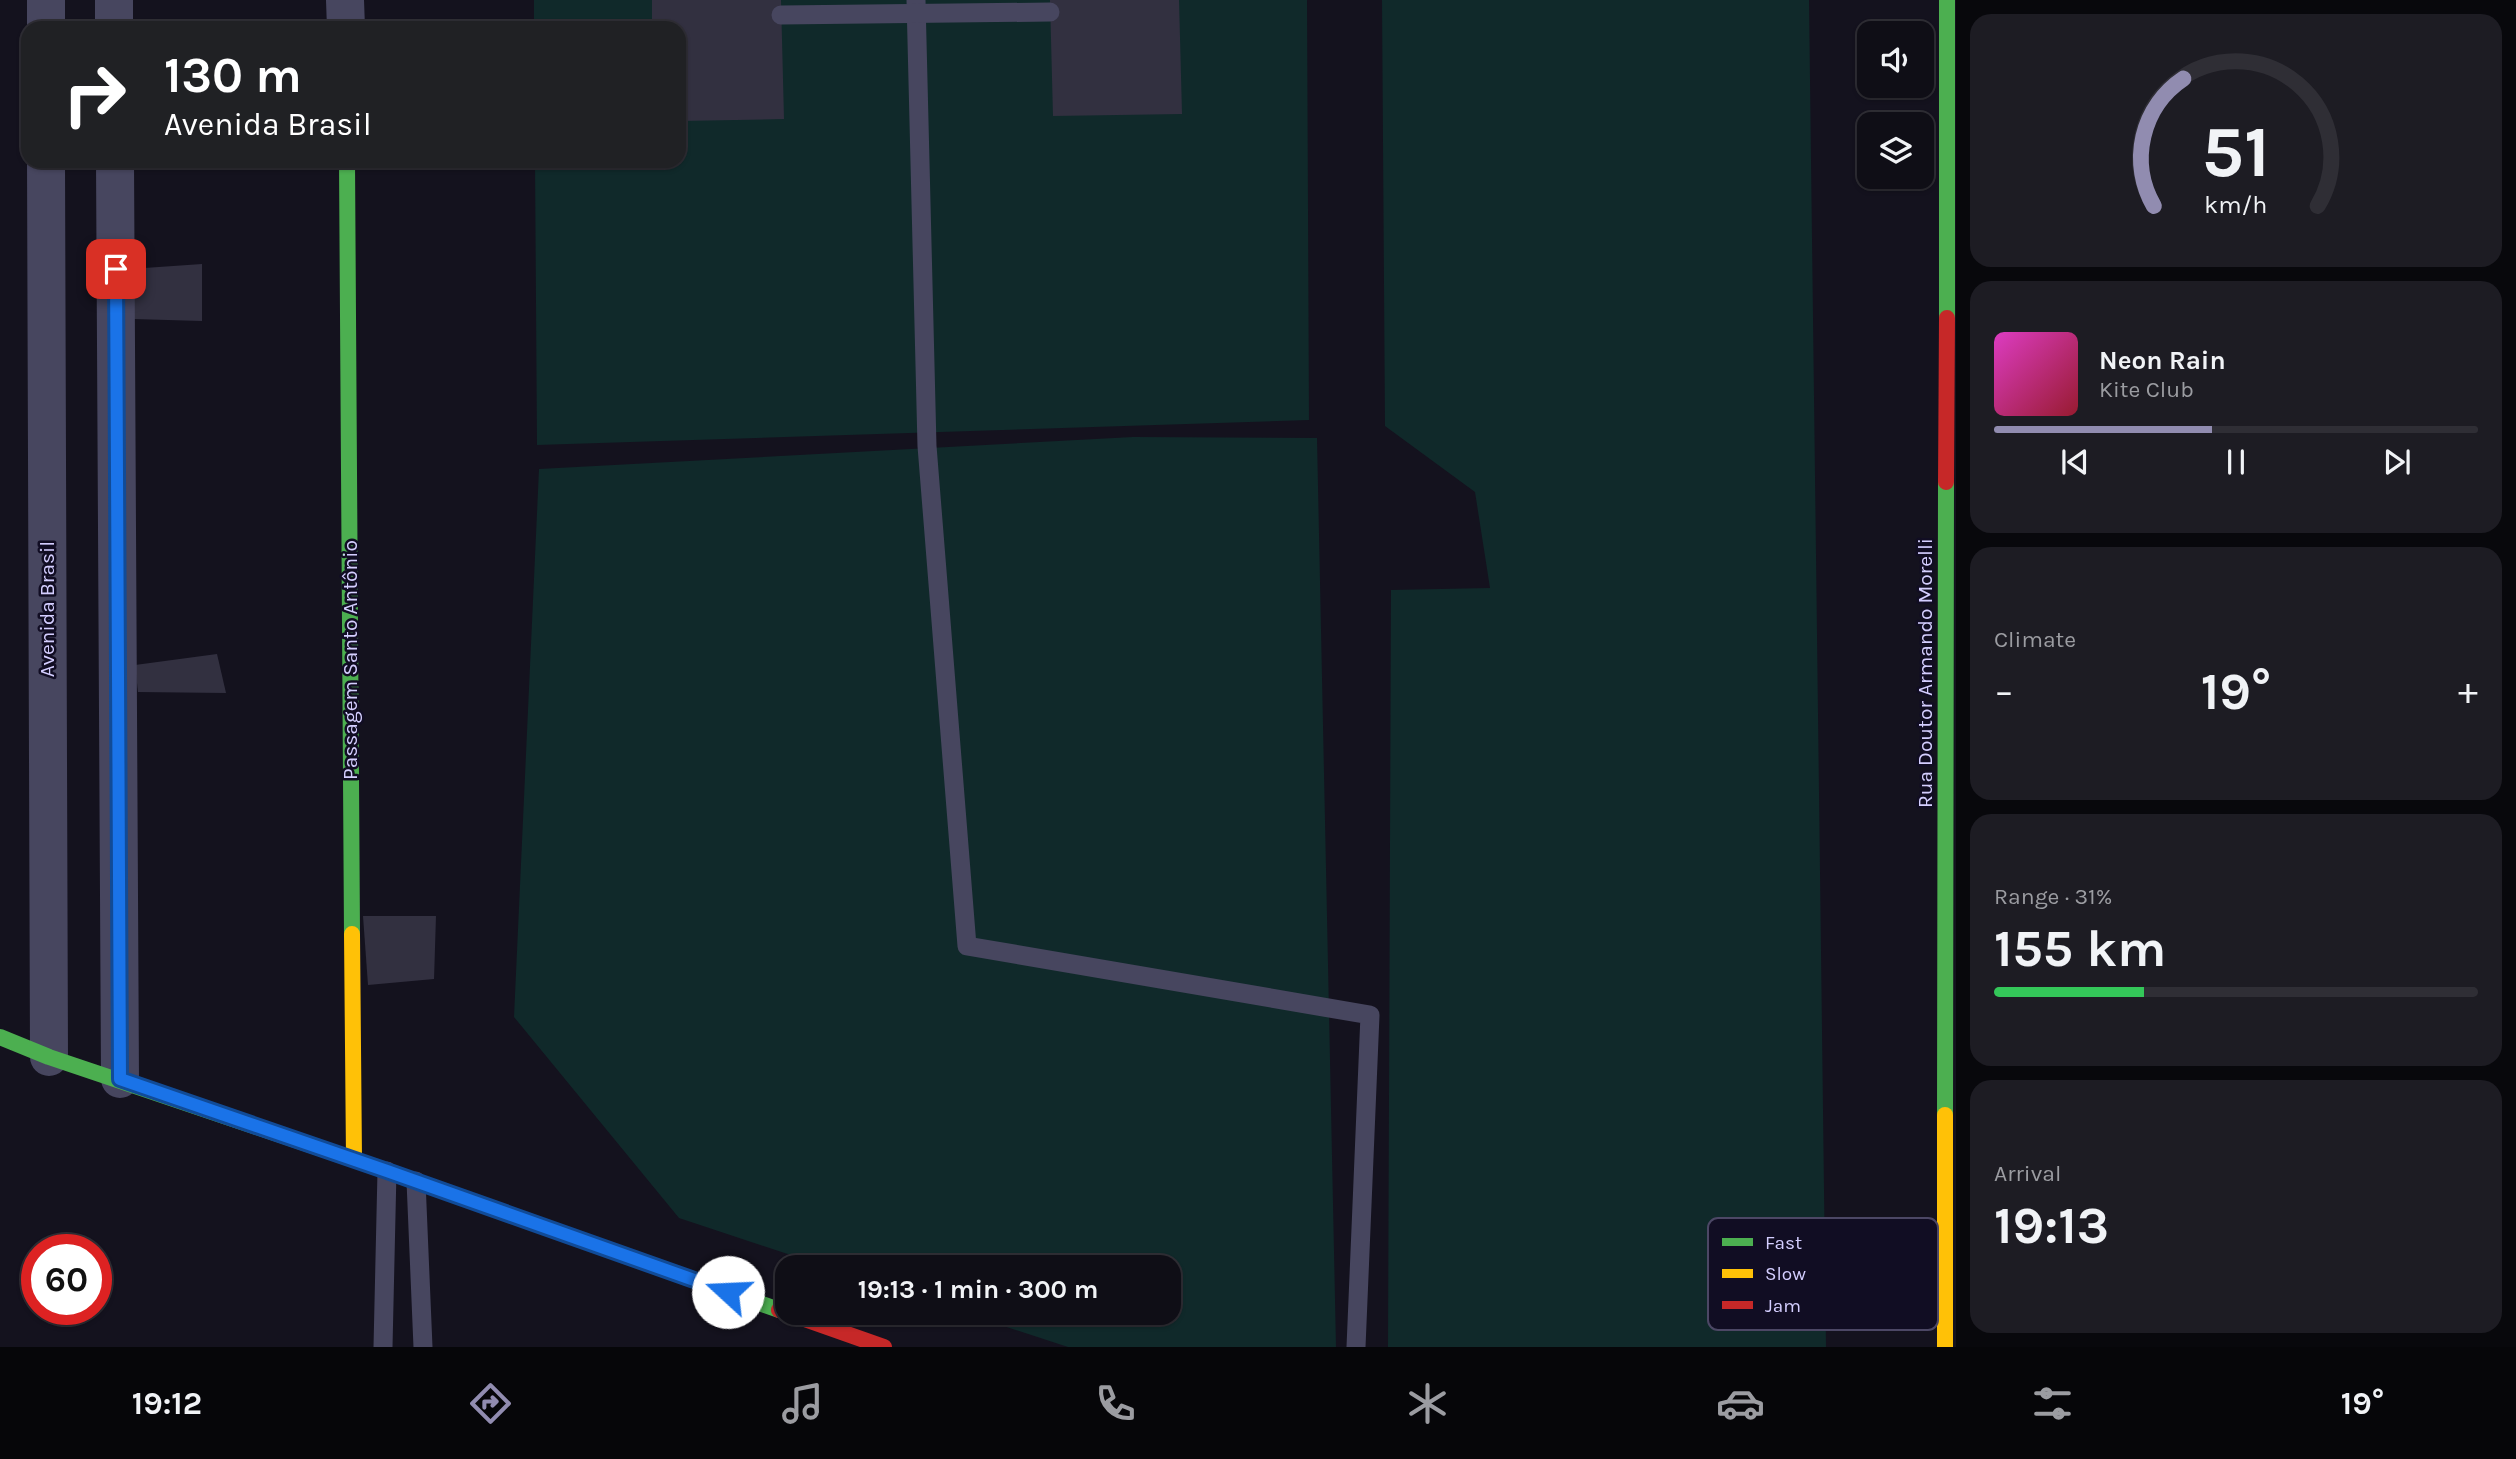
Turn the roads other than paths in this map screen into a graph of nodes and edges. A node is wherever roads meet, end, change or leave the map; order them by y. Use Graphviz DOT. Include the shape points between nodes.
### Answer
graph roads {
  1 [pos="46,0"];
  2 [pos="114,0"];
  3 [pos="345,0"];
  4 [pos="1947,0"];
  5 [pos="916,6"];
  6 [pos="1050,12"];
  7 [pos="781,15"];
  8 [pos="46,21"];
  9 [pos="114,21"];
  10 [pos="346,21"];
  11 [pos="46,168"];
  12 [pos="115,168"];
  13 [pos="346,168"];
  14 [pos="0,1037"];
  15 [pos="50,1057"];
  16 [pos="120,1079"];
  17 [pos="354,1160"];
  18 [pos="387,1171"];
  19 [pos="416,1181"];
  20 [pos="383,1347"];
  21 [pos="423,1347"];
  22 [pos="884,1347"];
  23 [pos="1356,1347"];
  24 [pos="1945,1347"];
  1 -- 8 [label="street"];
  2 -- 9 [label="street"];
  3 -- 10 [label="street"];
  4 -- 24 [label="street, Rua Doutor Armando Morelli"];
  5 -- 6 [label="lane"];
  5 -- 7 [label="lane"];
  5 -- 23 [label="lane" via="927,446 967,946 1370,1015"];
  11 -- 15 [label="street, Avenida Brasil"];
  12 -- 16 [label="street"];
  13 -- 17 [label="street, Passagem Santo Antônio"];
  14 -- 15 [label="street"];
  15 -- 16 [label="street"];
  16 -- 17 [label="street"];
  17 -- 18 [label="street"];
  18 -- 19 [label="street"];
  18 -- 20 [label="lane"];
  19 -- 21 [label="lane"];
  19 -- 22 [label="street"];
}
